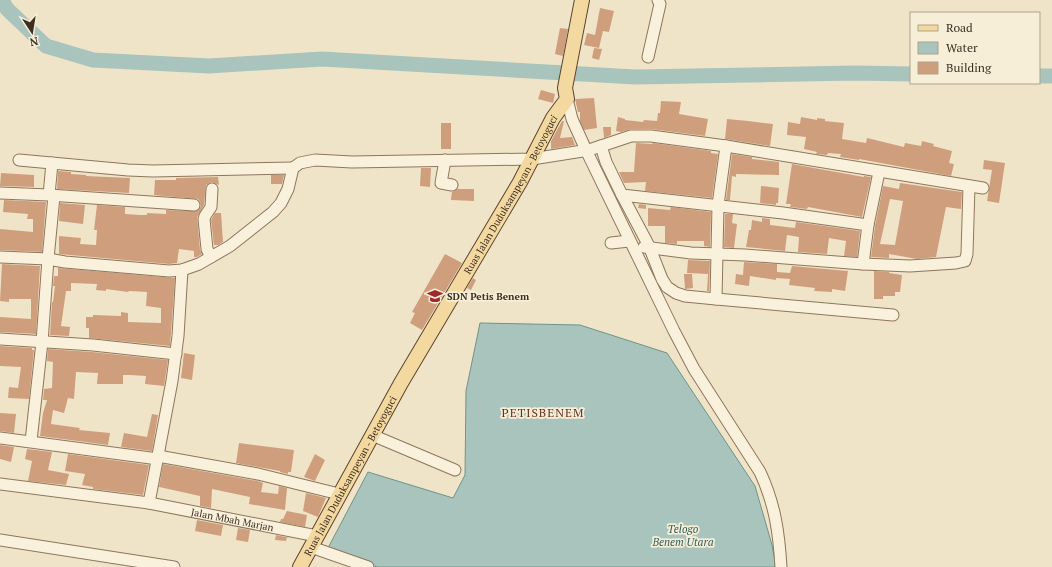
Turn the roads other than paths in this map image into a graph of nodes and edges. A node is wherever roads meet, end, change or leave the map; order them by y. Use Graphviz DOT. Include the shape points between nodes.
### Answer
graph roads {
  1 [pos="582,0"];
  2 [pos="658,0"];
  3 [pos="648,58"];
  4 [pos="566,93"];
  5 [pos="726,146"];
  6 [pos="593,149"];
  7 [pos="532,159"];
  8 [pos="19,160"];
  9 [pos="445,160"];
  10 [pos="52,163"];
  11 [pos="293,168"];
  12 [pos="879,172"];
  13 [pos="452,185"];
  14 [pos="969,186"];
  15 [pos="983,188"];
  16 [pos="212,189"];
  17 [pos="0,193"];
  18 [pos="622,195"];
  19 [pos="51,196"];
  20 [pos="194,205"];
  21 [pos="718,205"];
  22 [pos="868,225"];
  23 [pos="611,243"];
  24 [pos="639,246"];
  25 [pos="718,254"];
  26 [pos="0,257"];
  27 [pos="211,257"];
  28 [pos="48,259"];
  29 [pos="863,264"];
  30 [pos="182,270"];
  31 [pos="716,299"];
  32 [pos="893,315"];
  33 [pos="0,339"];
  34 [pos="42,342"];
  35 [pos="176,354"];
  36 [pos="372,435"];
  37 [pos="0,438"];
  38 [pos="31,441"];
  39 [pos="158,457"];
  40 [pos="455,470"];
  41 [pos="0,484"];
  42 [pos="339,494"];
  43 [pos="148,503"];
  44 [pos="0,540"];
  45 [pos="314,542"];
  46 [pos="174,567"];
  47 [pos="300,567"];
  48 [pos="368,567"];
  49 [pos="781,567"];
  1 -- 4 [label="main road, Ruas Jalan Duduksampeyan - Betoyoguci"];
  2 -- 3 [label="street" via="660,4"];
  4 -- 6 [label="street" via="572,119"];
  4 -- 7 [label="main road, Ruas Jalan Duduksampeyan - Betoyoguci"];
  5 -- 6 [label="street" via="651,136 631,136"];
  5 -- 12 [label="street"];
  5 -- 21 [label="street"];
  6 -- 7 [label="street"];
  6 -- 18 [label="street" via="606,162"];
  6 -- 24 [label="street"];
  7 -- 9 [label="street"];
  7 -- 36 [label="main road, Ruas Jalan Duduksampeyan - Betoyoguci"];
  8 -- 10 [label="street"];
  9 -- 11 [label="street" via="315,160 300,163"];
  9 -- 13 [label="street" via="441,183"];
  10 -- 11 [label="street" via="153,171"];
  10 -- 19 [label="street"];
  11 -- 27 [label="street" via="288,189 277,208 230,246"];
  12 -- 14 [label="street"];
  12 -- 22 [label="street"];
  14 -- 15 [label="street"];
  14 -- 29 [label="street" via="965,261 910,266"];
  16 -- 27 [label="street" via="211,207 204,219 207,249"];
  17 -- 19 [label="street"];
  18 -- 21 [label="street"];
  18 -- 24 [label="street"];
  19 -- 20 [label="street"];
  19 -- 28 [label="street"];
  21 -- 22 [label="street"];
  21 -- 25 [label="street"];
  22 -- 29 [label="street"];
  23 -- 24 [label="street"];
  24 -- 25 [label="street"];
  24 -- 31 [label="street" via="672,291 685,296"];
  24 -- 49 [label="street" via="694,369 760,472 768,489 779,534"];
  25 -- 29 [label="street"];
  25 -- 31 [label="street"];
  26 -- 28 [label="street"];
  27 -- 30 [label="street"];
  28 -- 30 [label="street"];
  28 -- 34 [label="street"];
  30 -- 35 [label="street"];
  31 -- 32 [label="street"];
  33 -- 34 [label="street"];
  34 -- 35 [label="street"];
  34 -- 38 [label="street"];
  35 -- 39 [label="street"];
  36 -- 40 [label="street"];
  36 -- 42 [label="main road, Ruas Jalan Duduksampeyan - Betoyoguci"];
  37 -- 38 [label="street"];
  38 -- 39 [label="street"];
  39 -- 42 [label="street" via="258,474"];
  39 -- 43 [label="street"];
  41 -- 43 [label="street, Jalan Mbah Marjan"];
  42 -- 45 [label="main road, Ruas Jalan Duduksampeyan - Betoyoguci"];
  43 -- 45 [label="street, Jalan Mbah Marjan"];
  44 -- 46 [label="street"];
  45 -- 47 [label="main road, Ruas Jalan Duduksampeyan - Betoyoguci"];
  45 -- 48 [label="street, Jalan Mbah Marjan"];
}
